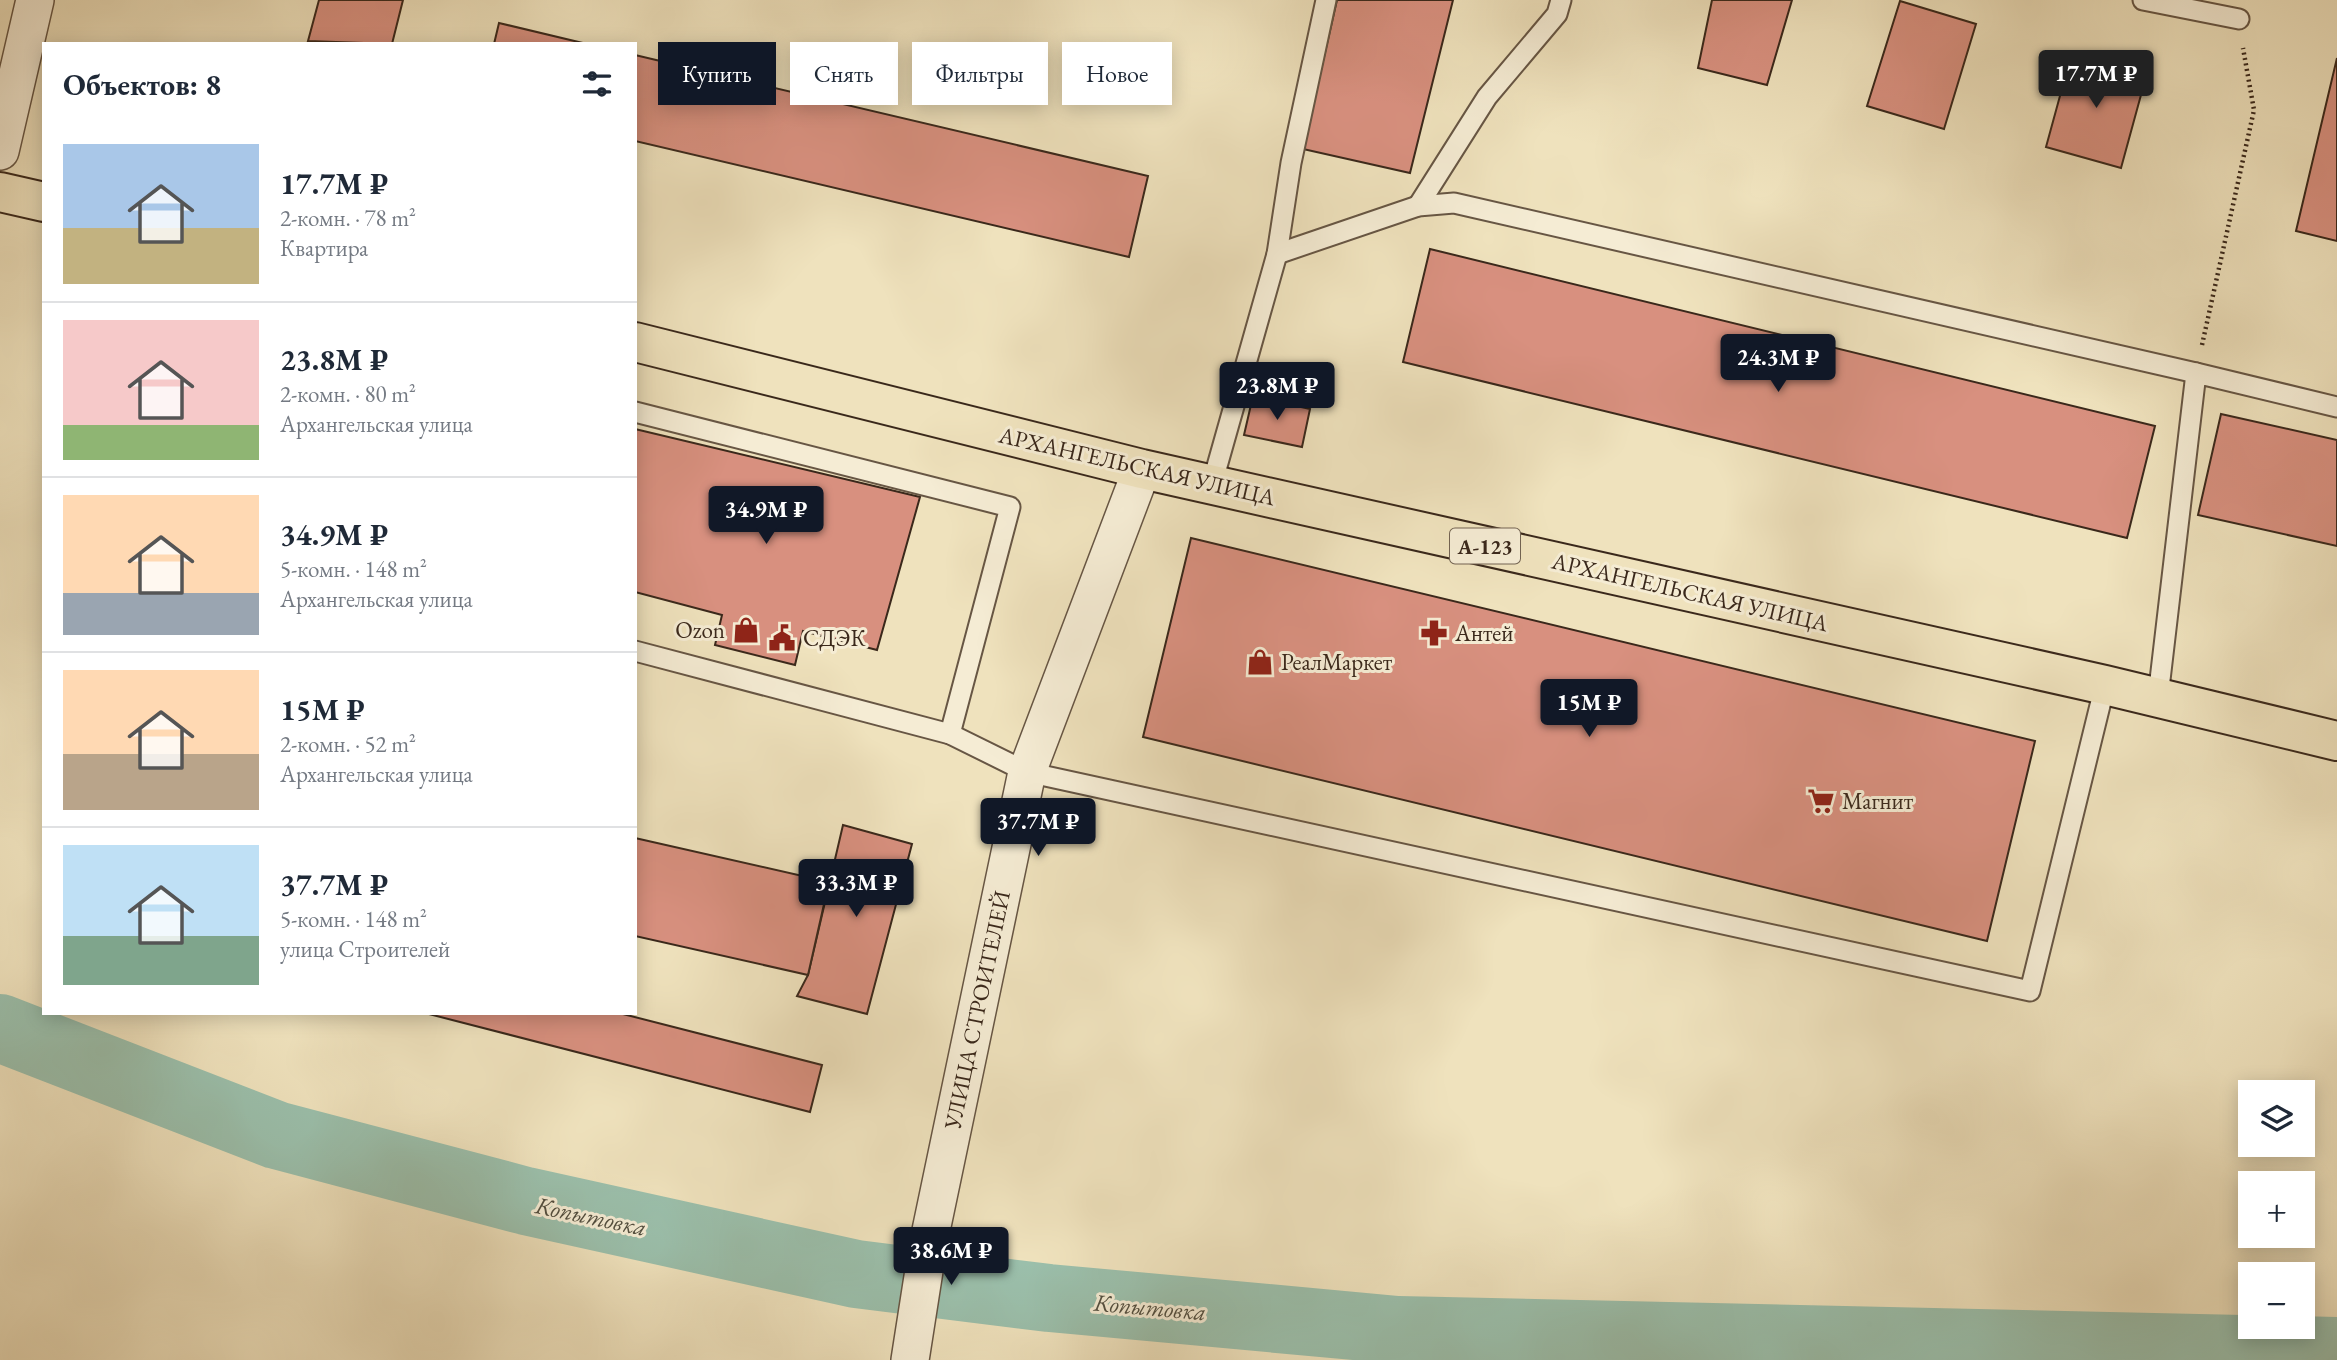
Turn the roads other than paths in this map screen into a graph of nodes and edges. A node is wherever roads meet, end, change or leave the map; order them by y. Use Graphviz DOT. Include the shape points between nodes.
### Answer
graph roads {
  1 [pos="35,0"];
  2 [pos="1326,0"];
  3 [pos="1561,0"];
  4 [pos="2143,0"];
  5 [pos="2239,19"];
  6 [pos="0,151"];
  7 [pos="0,192"];
  8 [pos="42,202"];
  9 [pos="1419,206"];
  10 [pos="1277,254"];
  11 [pos="637,343"];
  12 [pos="2196,373"];
  13 [pos="2337,407"];
  14 [pos="637,413"];
  15 [pos="1142,469"];
  16 [pos="1212,484"];
  17 [pos="637,652"];
  18 [pos="2105,685"];
  19 [pos="2158,697"];
  20 [pos="950,734"];
  21 [pos="2337,741"];
  22 [pos="1027,772"];
  23 [pos="910,1360"];
  1 -- 6 [label="street"];
  2 -- 10 [label="lane"];
  3 -- 9 [label="lane" via="1557,14 1487,97"];
  4 -- 5 [label="lane"];
  7 -- 8 [label="main road"];
  9 -- 10 [label="lane"];
  9 -- 12 [label="lane" via="1454,203"];
  10 -- 16 [label="lane"];
  11 -- 15 [label="main road, АРХАНГЕЛЬСКАЯ УЛИЦА / А-123"];
  12 -- 13 [label="lane"];
  12 -- 19 [label="lane"];
  14 -- 20 [label="lane" via="1010,507"];
  15 -- 16 [label="main road, АРХАНГЕЛЬСКАЯ УЛИЦА / А-123"];
  15 -- 22 [label="street, УЛИЦА СТРОИТЕЛЕЙ"];
  16 -- 18 [label="main road, АРХАНГЕЛЬСКАЯ УЛИЦА / А-123"];
  17 -- 20 [label="lane"];
  18 -- 19 [label="main road, АРХАНГЕЛЬСКАЯ УЛИЦА / А-123"];
  18 -- 22 [label="lane" via="2030,991"];
  19 -- 21 [label="main road, АРХАНГЕЛЬСКАЯ УЛИЦА / А-123"];
  20 -- 22 [label="lane"];
  22 -- 23 [label="street, УЛИЦА СТРОИТЕЛЕЙ" via="928,1245"];
}
